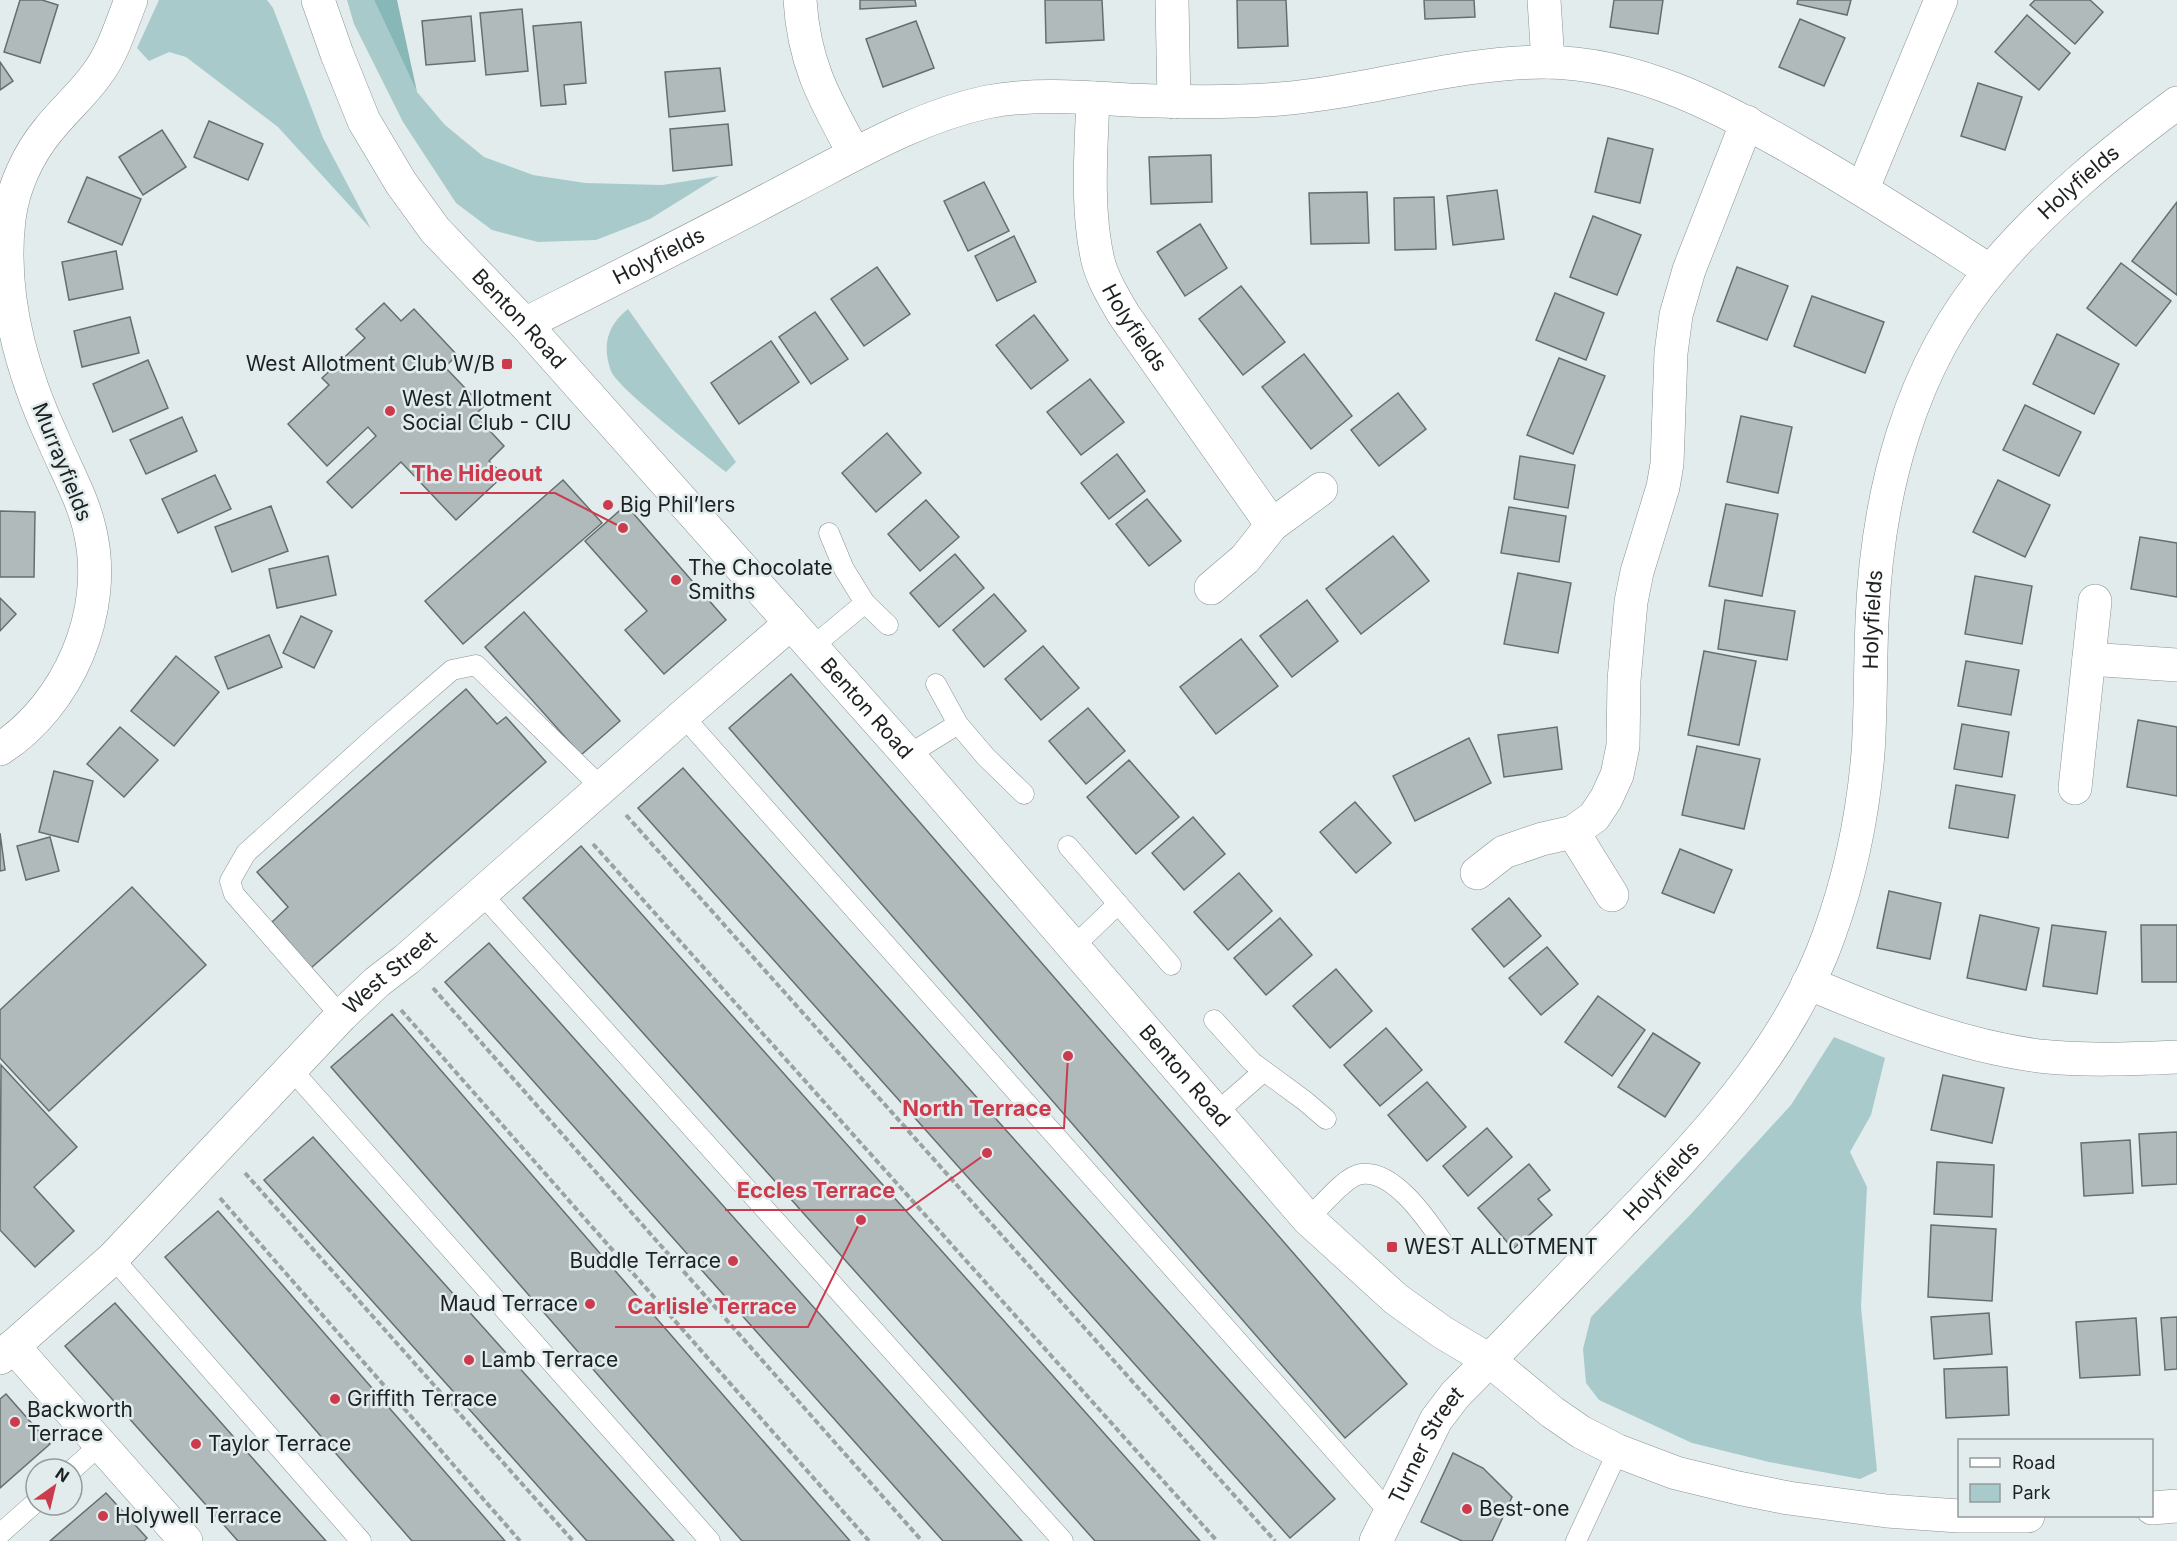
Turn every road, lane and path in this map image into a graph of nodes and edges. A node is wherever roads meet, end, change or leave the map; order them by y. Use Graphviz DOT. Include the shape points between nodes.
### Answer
graph roads {
  1 [pos="131,0"];
  2 [pos="318,0"];
  3 [pos="800,0"];
  4 [pos="1172,0"];
  5 [pos="1544,0"];
  6 [pos="1941,0"];
  7 [pos="1548,62"];
  8 [pos="1093,98"];
  9 [pos="1174,102"];
  10 [pos="2177,103"];
  11 [pos="1748,122"];
  12 [pos="854,153"];
  13 [pos="1863,189"];
  14 [pos="4,217"];
  15 [pos="1990,271"];
  16 [pos="525,324"];
  17 [pos="1320,489"];
  18 [pos="1272,525"];
  19 [pos="829,533"];
  20 [pos="1211,588"];
  21 [pos="2095,601"];
  22 [pos="865,603"];
  23 [pos="888,625"];
  24 [pos="801,635"];
  25 [pos="2089,659"];
  26 [pos="2177,665"];
  27 [pos="936,684"];
  28 [pos="682,716"];
  29 [pos="958,723"];
  30 [pos="0,749"];
  31 [pos="908,755"];
  32 [pos="602,788"];
  33 [pos="2075,788"];
  34 [pos="1024,794"];
  35 [pos="569,817"];
  36 [pos="1573,832"];
  37 [pos="1068,846"];
  38 [pos="1477,873"];
  39 [pos="481,893"];
  40 [pos="1612,895"];
  41 [pos="1118,904"];
  42 [pos="1073,947"];
  43 [pos="407,958"];
  44 [pos="1171,965"];
  45 [pos="377,982"];
  46 [pos="1808,984"];
  47 [pos="341,1016"];
  48 [pos="1214,1020"];
  49 [pos="2177,1057"];
  50 [pos="291,1069"];
  51 [pos="1263,1071"];
  52 [pos="1216,1113"];
  53 [pos="1326,1119"];
  54 [pos="220,1145"];
  55 [pos="196,1171"];
  56 [pos="1308,1219"];
  57 [pos="1444,1244"];
  58 [pos="112,1258"];
  59 [pos="6,1352"];
  60 [pos="1489,1360"];
  61 [pos="100,1445"];
  62 [pos="1618,1452"];
  63 [pos="84,1459"];
  64 [pos="2177,1506"];
  65 [pos="2153,1508"];
  66 [pos="24,1513"];
  67 [pos="1958,1516"];
  68 [pos="1383,1527"];
  69 [pos="0,1534"];
  70 [pos="186,1541"];
  71 [pos="361,1541"];
  72 [pos="520,1541"];
  73 [pos="573,1541"];
  74 [pos="710,1541"];
  75 [pos="869,1541"];
  76 [pos="922,1541"];
  77 [pos="1063,1541"];
  78 [pos="1217,1541"];
  79 [pos="1275,1541"];
  80 [pos="1576,1541"];
  1 -- 14 [label="street, Murrayfields" via="97,74 31,153"];
  2 -- 16 [label="street, Benton Road" via="364,121 401,183 435,230"];
  3 -- 12 [label="street" via="811,66"];
  4 -- 9 [label="street"];
  5 -- 7 [label="street"];
  6 -- 13 [label="street"];
  7 -- 9 [label="street, Holyfields" via="1483,65 1280,99"];
  7 -- 11 [label="street, Holyfields" via="1602,68 1648,79"];
  8 -- 9 [label="street, Holyfields"];
  8 -- 12 [label="street, Holyfields" via="1036,97 987,102 933,119"];
  8 -- 18 [label="street, Holyfields" via="1092,221 1098,261 1107,285"];
  10 -- 15 [label="street, Holyfields" via="2098,165 2036,221"];
  11 -- 13 [label="street, Holyfields"];
  11 -- 36 [label="street" via="1689,270 1676,315 1667,464 1631,602 1623,746 1617,775 1594,817"];
  12 -- 16 [label="street, Holyfields"];
  13 -- 15 [label="street, Holyfields"];
  14 -- 30 [label="street, Murrayfields" via="12,319 30,382 81,500 95,565 92,604 69,675 46,709"];
  15 -- 46 [label="street, Holyfields" via="1957,317 1931,364 1904,426 1887,490 1876,551 1868,755 1860,817 1835,917"];
  16 -- 24 [label="street, Benton Road"];
  17 -- 18 [label="street"];
  18 -- 20 [label="street" via="1245,559"];
  19 -- 22 [label="lane" via="844,569"];
  21 -- 25 [label="street"];
  22 -- 23 [label="lane"];
  22 -- 24 [label="lane"];
  24 -- 28 [label="street, West Street"];
  24 -- 31 [label="street, Benton Road"];
  25 -- 26 [label="street"];
  25 -- 33 [label="street"];
  27 -- 29 [label="lane"];
  28 -- 32 [label="street, West Street"];
  28 -- 68 [label="lane"];
  29 -- 31 [label="lane"];
  29 -- 34 [label="lane"];
  31 -- 42 [label="street, Benton Road"];
  32 -- 35 [label="street, West Street"];
  32 -- 47 [label="lane" via="476,665 452,670 378,734 246,853 230,881 234,894"];
  32 -- 79 [label="path"];
  35 -- 39 [label="street, West Street"];
  35 -- 78 [label="path"];
  36 -- 38 [label="street" via="1504,852"];
  36 -- 40 [label="street"];
  37 -- 41 [label="lane"];
  39 -- 43 [label="street, West Street"];
  39 -- 77 [label="lane"];
  41 -- 42 [label="lane"];
  41 -- 44 [label="lane"];
  42 -- 52 [label="street, Benton Road"];
  43 -- 45 [label="street, West Street"];
  43 -- 76 [label="path"];
  45 -- 47 [label="street, West Street"];
  45 -- 75 [label="path"];
  46 -- 49 [label="street" via="1909,1025 1967,1042 2038,1056 2098,1060"];
  46 -- 60 [label="street, Holyfields" via="1765,1060 1734,1102"];
  47 -- 50 [label="street, West Street"];
  48 -- 51 [label="lane"];
  50 -- 54 [label="street, West Street"];
  50 -- 74 [label="lane"];
  51 -- 52 [label="lane"];
  51 -- 53 [label="lane"];
  52 -- 56 [label="street, Benton Road"];
  54 -- 55 [label="street, West Street"];
  54 -- 73 [label="path"];
  55 -- 58 [label="street, West Street"];
  55 -- 72 [label="path"];
  56 -- 57 [label="lane" via="1347,1181 1360,1174 1374,1175 1407,1196"];
  56 -- 60 [label="street, Benton Road" via="1396,1299"];
  58 -- 59 [label="street, West Street"];
  58 -- 71 [label="lane"];
  59 -- 61 [label="street"];
  60 -- 62 [label="street, Benton Road" via="1571,1426"];
  60 -- 68 [label="street, Turner Street" via="1436,1420"];
  61 -- 63 [label="lane"];
  61 -- 70 [label="street"];
  62 -- 67 [label="street, Benton Road" via="1676,1473 1788,1498"];
  62 -- 80 [label="lane"];
  64 -- 65 [label="street"];
  66 -- 69 [label="lane"];
}
